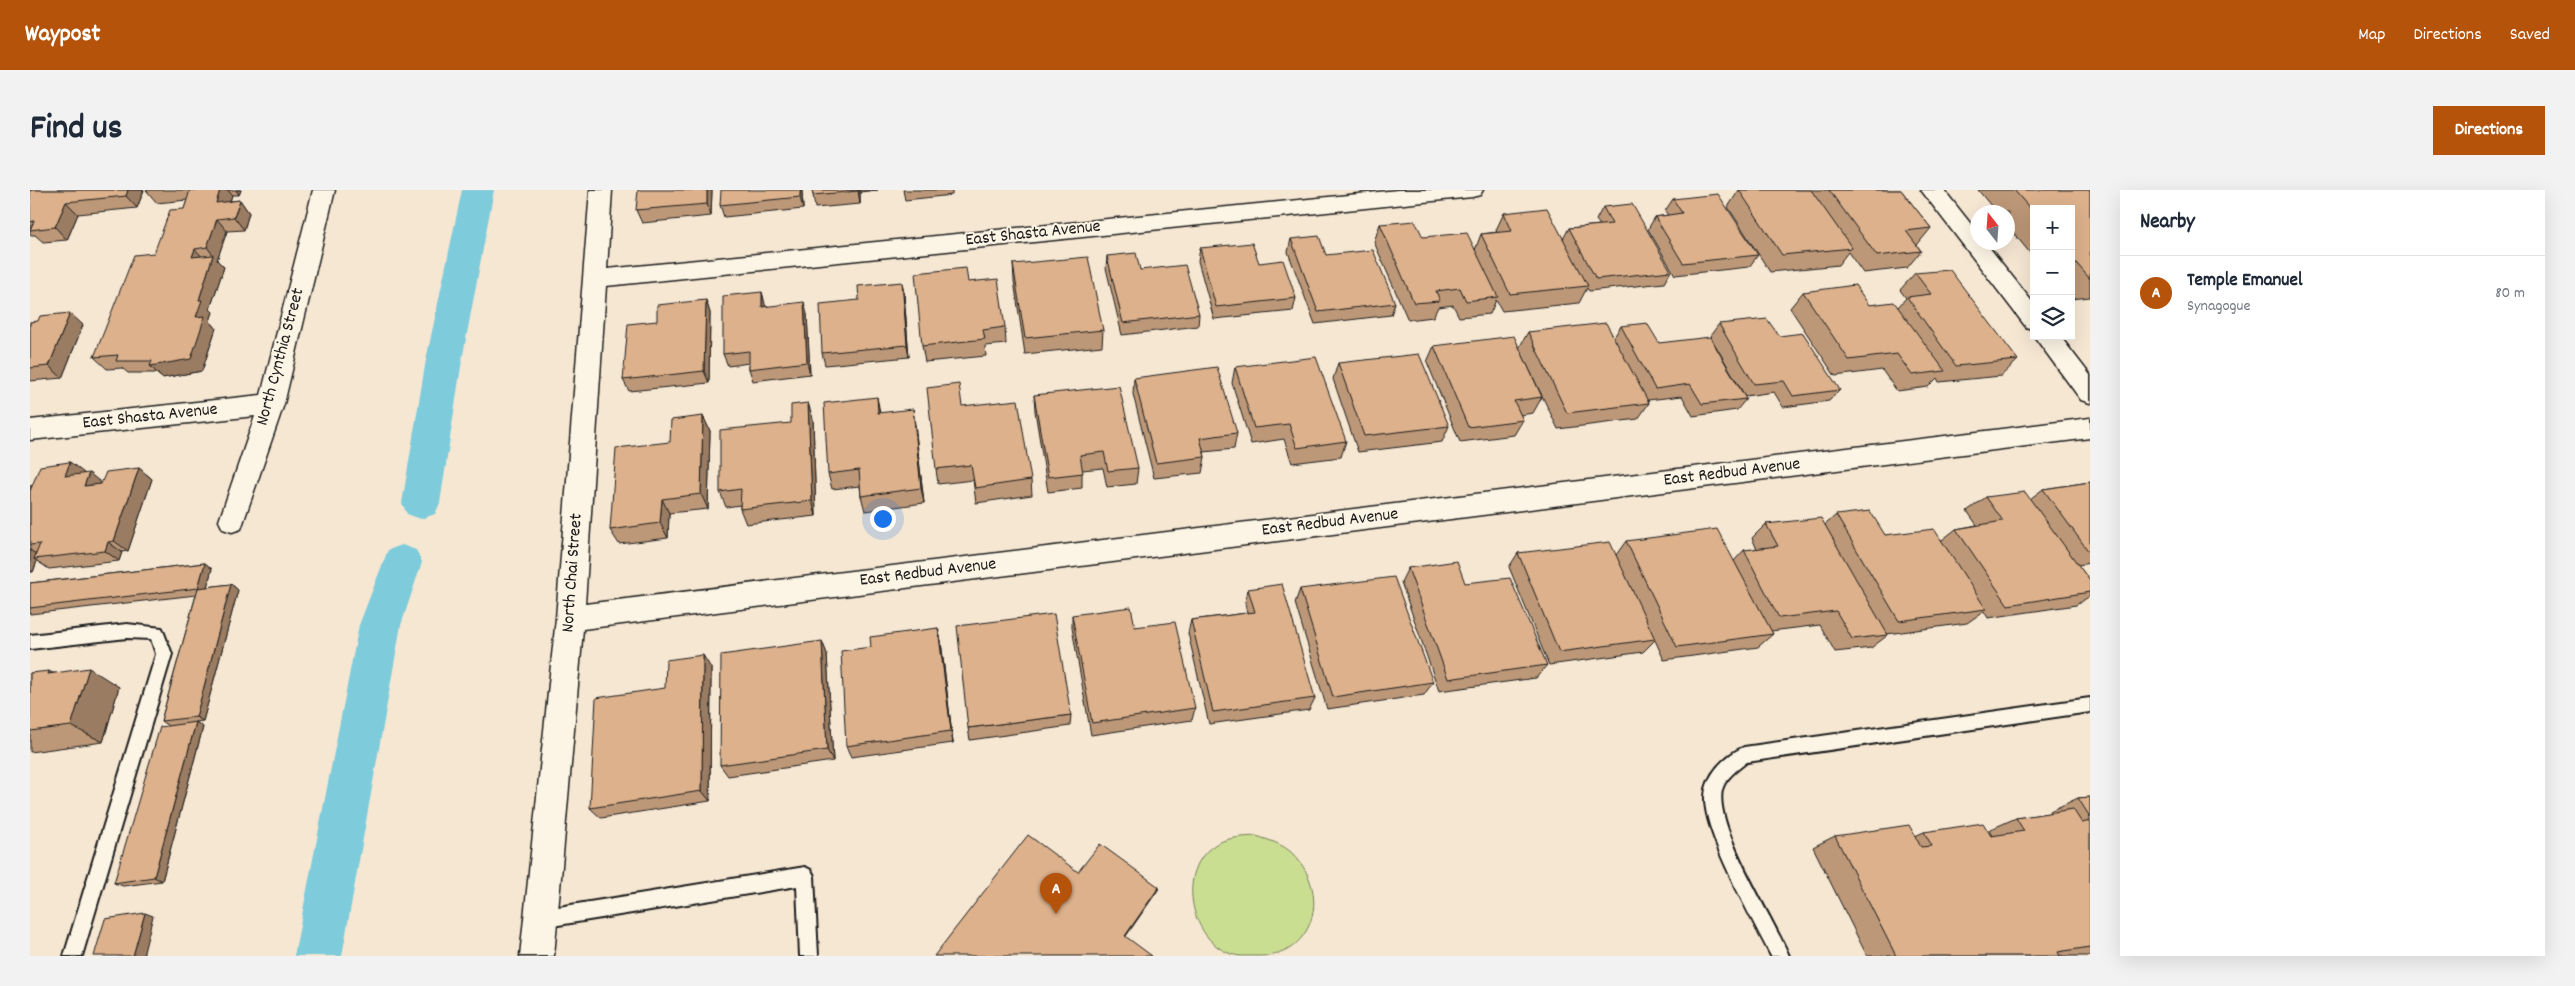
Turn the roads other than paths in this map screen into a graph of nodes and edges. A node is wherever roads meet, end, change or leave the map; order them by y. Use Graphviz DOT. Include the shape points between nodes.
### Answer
graph roads {
  1 [pos="324,190"];
  2 [pos="602,190"];
  3 [pos="1472,190"];
  4 [pos="1932,190"];
  5 [pos="595,279"];
  6 [pos="2030,316"];
  7 [pos="2049,340"];
  8 [pos="2090,393"];
  9 [pos="271,404"];
  10 [pos="2090,428"];
  11 [pos="30,430"];
  12 [pos="232,522"];
  13 [pos="570,618"];
  14 [pos="30,642"];
  15 [pos="2090,704"];
  16 [pos="540,919"];
  17 [pos="73,956"];
  18 [pos="537,956"];
  19 [pos="809,956"];
  20 [pos="1780,956"];
  1 -- 9 [label="street, North Cynthia Street"];
  2 -- 5 [label="street, North Chai Street"];
  3 -- 5 [label="street, East Shasta Avenue"];
  4 -- 6 [label="street"];
  5 -- 13 [label="street, North Chai Street"];
  7 -- 8 [label="street"];
  9 -- 11 [label="street, East Shasta Avenue"];
  9 -- 12 [label="street, North Cynthia Street"];
  10 -- 13 [label="street, East Redbud Avenue"];
  13 -- 16 [label="street, North Chai Street"];
  14 -- 17 [label="lane" via="127,631 157,633 164,654"];
  15 -- 20 [label="lane" via="1744,755 1723,770 1712,796 1718,826"];
  16 -- 18 [label="street, North Chai Street"];
  16 -- 19 [label="lane" via="805,876"];
}
